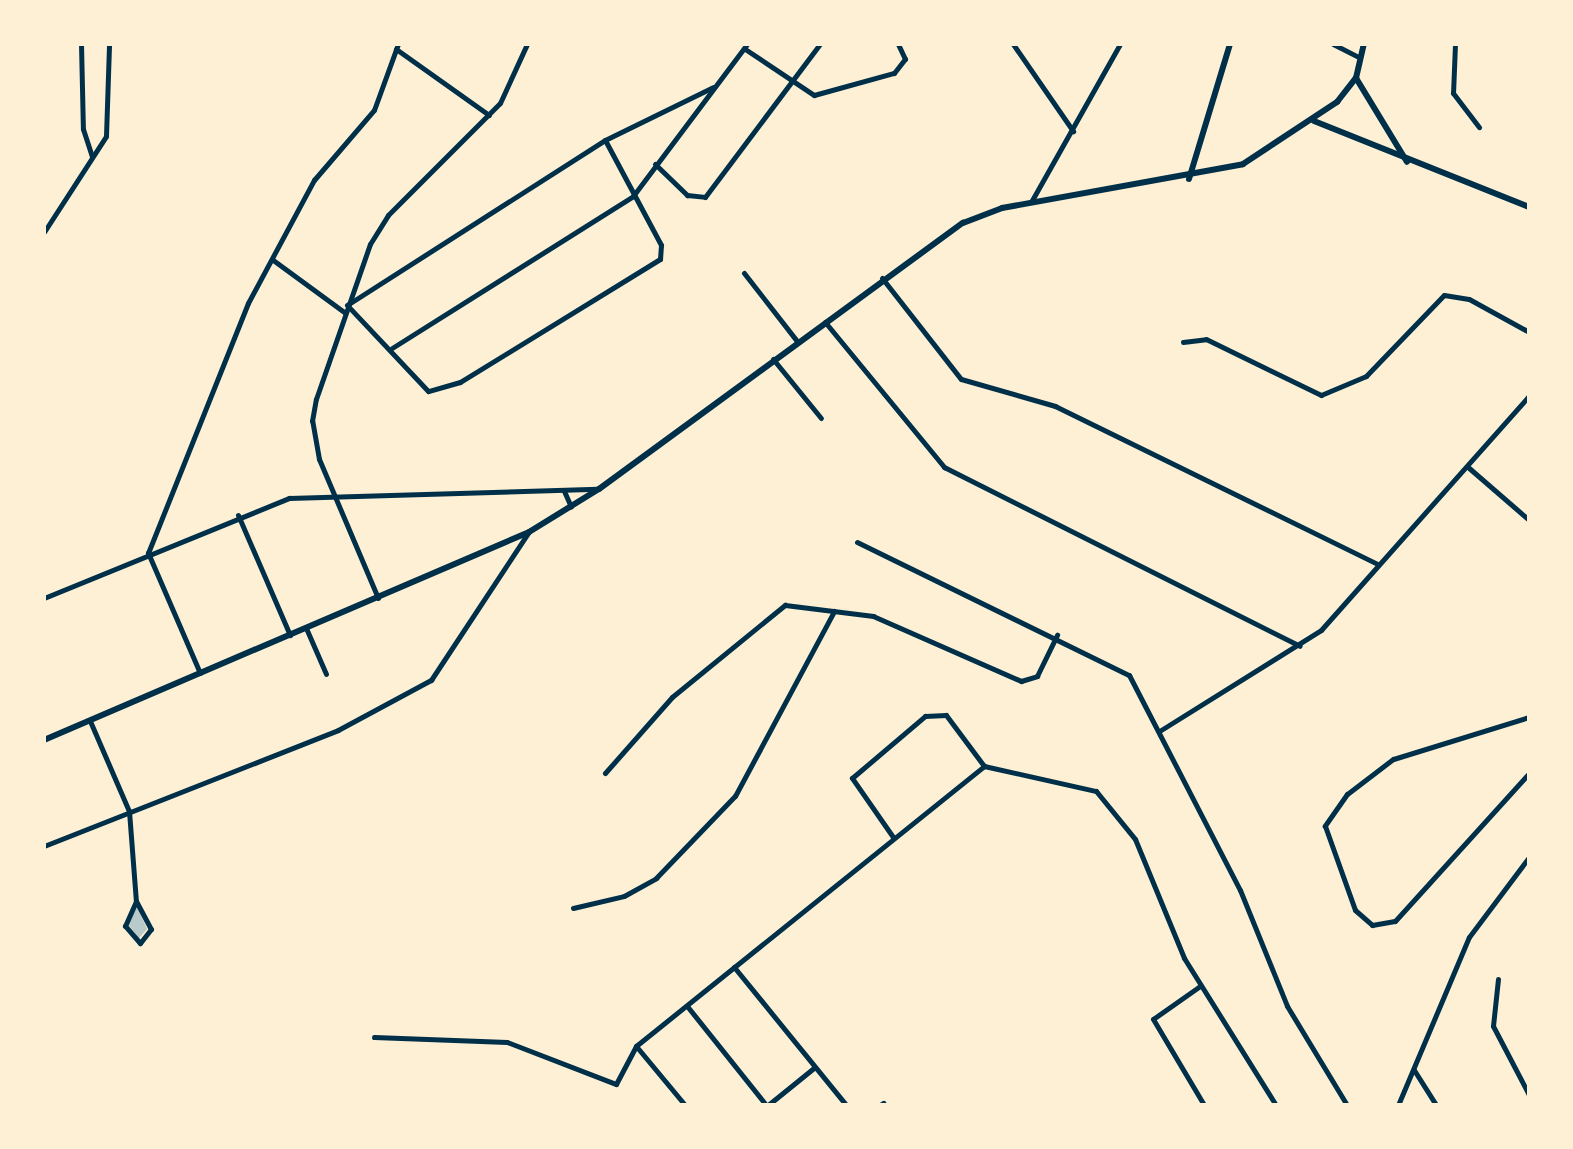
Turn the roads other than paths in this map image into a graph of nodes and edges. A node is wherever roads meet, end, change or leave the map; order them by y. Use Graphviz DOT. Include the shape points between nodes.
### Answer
graph roads {
  1 [pos="81,44"];
  2 [pos="109,44"];
  3 [pos="527,44"];
  4 [pos="820,44"];
  5 [pos="898,44"];
  6 [pos="1013,44"];
  7 [pos="1120,44"];
  8 [pos="1230,44"];
  9 [pos="1333,44"];
  10 [pos="1364,44"];
  11 [pos="1455,44"];
  12 [pos="397,46"];
  13 [pos="746,46"];
  14 [pos="1360,58"];
  15 [pos="1356,78"];
  16 [pos="792,84"];
  17 [pos="713,87"];
  18 [pos="489,115"];
  19 [pos="1314,121"];
  20 [pos="1479,127"];
  21 [pos="1073,131"];
  22 [pos="1384,132"];
  23 [pos="605,140"];
  24 [pos="1371,148"];
  25 [pos="92,157"];
  26 [pos="655,164"];
  27 [pos="1413,166"];
  28 [pos="1189,179"];
  29 [pos="633,196"];
  30 [pos="1031,202"];
  31 [pos="1529,207"];
  32 [pos="44,232"];
  33 [pos="273,260"];
  34 [pos="744,273"];
  35 [pos="882,278"];
  36 [pos="346,308"];
  37 [pos="824,321"];
  38 [pos="1529,332"];
  39 [pos="797,341"];
  40 [pos="1183,342"];
  41 [pos="392,348"];
  42 [pos="773,359"];
  43 [pos="1529,396"];
  44 [pos="821,418"];
  45 [pos="1469,468"];
  46 [pos="599,489"];
  47 [pos="564,491"];
  48 [pos="335,496"];
  49 [pos="571,507"];
  50 [pos="238,515"];
  51 [pos="1529,520"];
  52 [pos="529,532"];
  53 [pos="857,542"];
  54 [pos="148,553"];
  55 [pos="1378,564"];
  56 [pos="44,598"];
  57 [pos="378,598"];
  58 [pos="834,611"];
  59 [pos="306,628"];
  60 [pos="290,635"];
  61 [pos="1057,635"];
  62 [pos="1300,646"];
  63 [pos="326,674"];
  64 [pos="201,675"];
  65 [pos="1529,717"];
  66 [pos="90,721"];
  67 [pos="1161,730"];
  68 [pos="44,740"];
  69 [pos="984,766"];
  70 [pos="605,773"];
  71 [pos="1529,773"];
  72 [pos="129,811"];
  73 [pos="894,837"];
  74 [pos="44,846"];
  75 [pos="1529,857"];
  76 [pos="136,901"];
  77 [pos="573,908"];
  78 [pos="734,967"];
  79 [pos="1498,979"];
  80 [pos="1200,986"];
  81 [pos="687,1006"];
  82 [pos="374,1037"];
  83 [pos="636,1046"];
  84 [pos="815,1067"];
  85 [pos="1413,1069"];
  86 [pos="1529,1095"];
  87 [pos="685,1105"];
  88 [pos="767,1105"];
  89 [pos="846,1105"];
  90 [pos="1204,1105"];
  91 [pos="1276,1105"];
  92 [pos="1347,1105"];
  93 [pos="1398,1105"];
  94 [pos="1436,1105"];
  1 -- 25 [label="street" via="83,129"];
  2 -- 25 [label="street" via="107,132"];
  3 -- 18 [label="street"];
  4 -- 16 [label="street"];
  5 -- 16 [label="street" via="905,54 900,68 870,83 814,95"];
  6 -- 21 [label="street"];
  7 -- 21 [label="street"];
  8 -- 28 [label="street"];
  9 -- 14 [label="street"];
  10 -- 14 [label="street"];
  11 -- 20 [label="street" via="1453,93"];
  12 -- 18 [label="street"];
  12 -- 33 [label="street" via="374,110 314,180"];
  13 -- 16 [label="street"];
  13 -- 17 [label="street"];
  14 -- 15 [label="street"];
  15 -- 19 [label="street"];
  15 -- 22 [label="street"];
  16 -- 26 [label="street" via="705,197 687,195"];
  17 -- 23 [label="street"];
  17 -- 26 [label="street"];
  18 -- 36 [label="street" via="388,215"];
  19 -- 24 [label="street"];
  19 -- 28 [label="street" via="1243,164"];
  21 -- 30 [label="street"];
  22 -- 24 [label="street"];
  22 -- 27 [label="street"];
  23 -- 29 [label="street"];
  23 -- 36 [label="street"];
  24 -- 27 [label="street"];
  25 -- 32 [label="street"];
  26 -- 29 [label="street"];
  27 -- 31 [label="street"];
  28 -- 30 [label="street"];
  29 -- 41 [label="street"];
  29 -- 41 [label="street" via="661,245 658,262 438,393 424,387"];
  30 -- 35 [label="street" via="979,216 933,240"];
  33 -- 36 [label="street"];
  33 -- 54 [label="street" via="233,337"];
  34 -- 39 [label="street"];
  35 -- 37 [label="street"];
  35 -- 55 [label="street" via="961,379 1055,406"];
  36 -- 41 [label="street"];
  36 -- 48 [label="street" via="312,421"];
  37 -- 39 [label="street"];
  37 -- 62 [label="street" via="944,467"];
  38 -- 40 [label="street" via="1469,299 1444,295 1366,376 1321,395 1206,339"];
  39 -- 42 [label="street"];
  42 -- 44 [label="street"];
  42 -- 46 [label="street"];
  43 -- 45 [label="street"];
  45 -- 51 [label="street"];
  45 -- 55 [label="street"];
  46 -- 47 [label="street"];
  46 -- 49 [label="street"];
  47 -- 48 [label="street"];
  47 -- 49 [label="street"];
  48 -- 50 [label="street" via="289,498"];
  48 -- 57 [label="street"];
  49 -- 52 [label="street"];
  50 -- 54 [label="street"];
  50 -- 60 [label="street"];
  52 -- 57 [label="street"];
  52 -- 72 [label="street" via="431,680 338,730"];
  53 -- 61 [label="street"];
  54 -- 56 [label="street"];
  54 -- 64 [label="street"];
  55 -- 62 [label="street"];
  57 -- 59 [label="street"];
  58 -- 61 [label="street" via="897,624 988,673 1021,681 1037,676"];
  58 -- 70 [label="street" via="802,602 776,609 672,697"];
  58 -- 77 [label="street" via="735,796 656,878 624,896"];
  59 -- 60 [label="street"];
  59 -- 63 [label="street"];
  60 -- 64 [label="street"];
  61 -- 67 [label="street" via="1125,670"];
  62 -- 67 [label="street"];
  64 -- 66 [label="street"];
  65 -- 71 [label="street" via="1393,759 1347,794 1328,816 1325,835 1355,910 1372,925 1395,921"];
  66 -- 68 [label="street"];
  66 -- 72 [label="street"];
  67 -- 92 [label="street" via="1287,1006"];
  69 -- 73 [label="street"];
  69 -- 73 [label="street" via="946,715 925,716 852,776"];
  69 -- 80 [label="street" via="1096,791 1149,864"];
  72 -- 74 [label="street"];
  72 -- 76 [label="street"];
  73 -- 78 [label="street"];
  75 -- 85 [label="street" via="1469,937"];
  76 -- 76 [label="street" via="151,932 138,943 125,926"];
  78 -- 81 [label="street"];
  78 -- 84 [label="street"];
  79 -- 86 [label="street" via="1493,1026"];
  80 -- 90 [label="street" via="1153,1021"];
  80 -- 91 [label="street"];
  81 -- 83 [label="street"];
  81 -- 88 [label="street"];
  82 -- 83 [label="street" via="507,1042 606,1085 620,1081"];
  83 -- 87 [label="street"];
  84 -- 88 [label="street"];
  84 -- 89 [label="street"];
  85 -- 93 [label="street"];
  85 -- 94 [label="street"];
}
